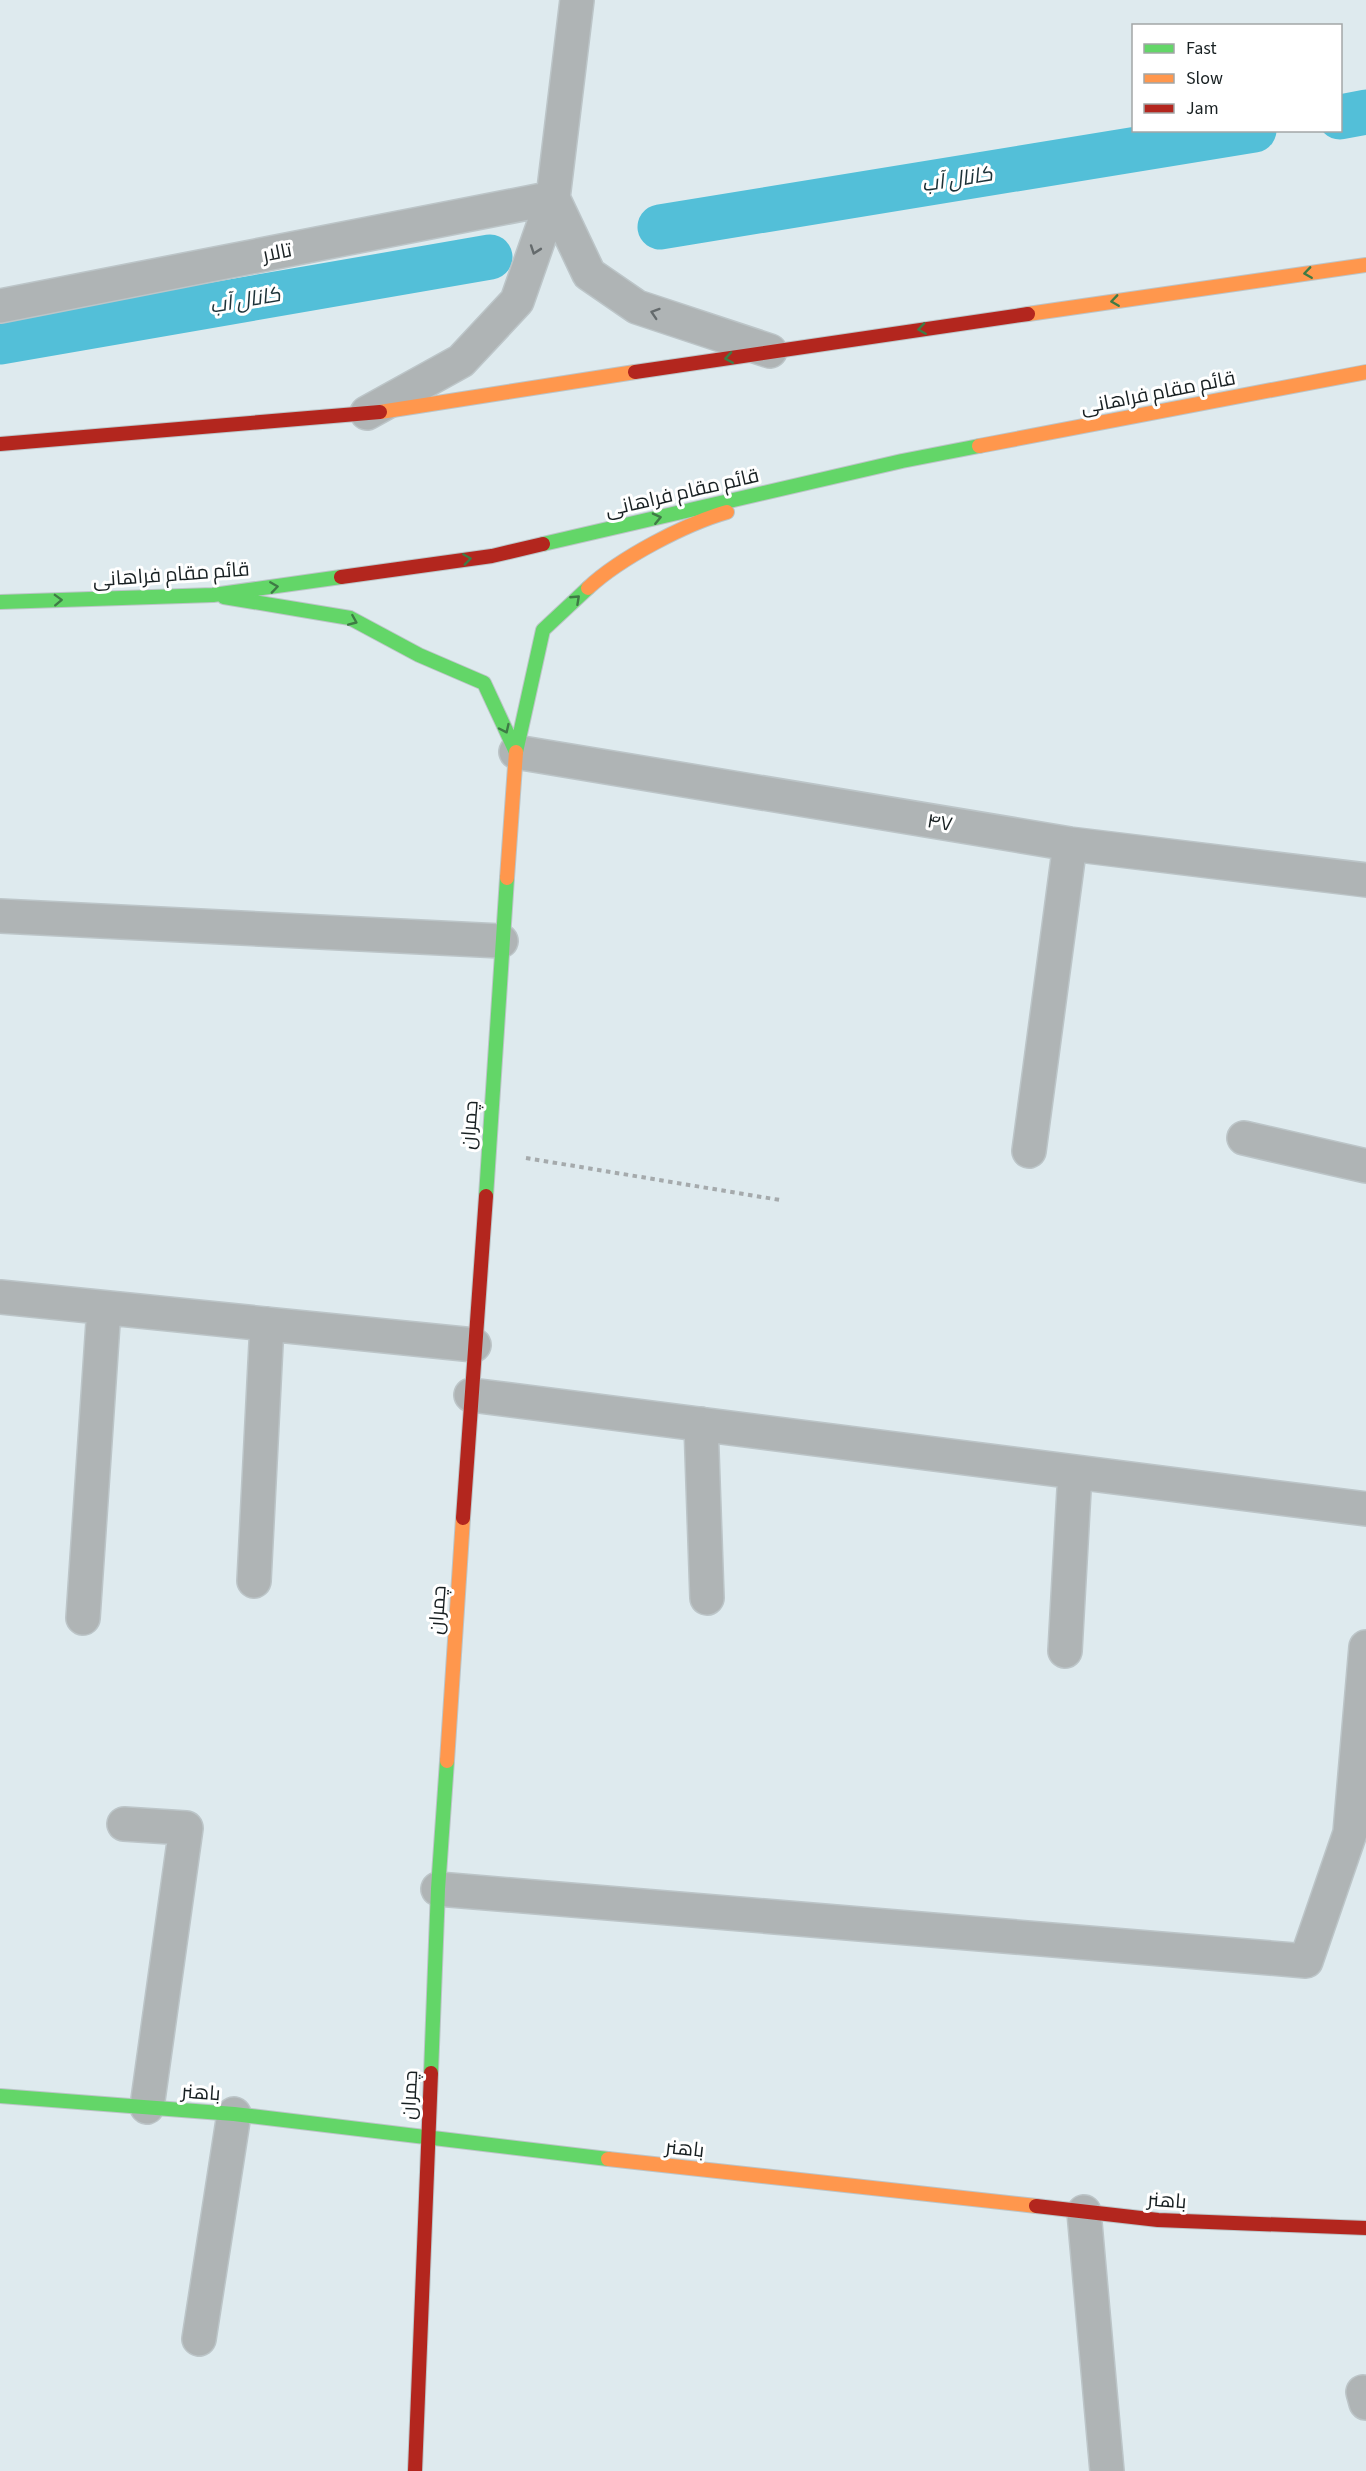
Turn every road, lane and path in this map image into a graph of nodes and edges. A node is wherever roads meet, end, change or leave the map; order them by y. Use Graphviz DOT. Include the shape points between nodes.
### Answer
graph roads {
  1 [pos="577,0"];
  2 [pos="553,198"];
  3 [pos="1366,265"];
  4 [pos="0,306"];
  5 [pos="770,351"];
  6 [pos="1366,372"];
  7 [pos="365,414"];
  8 [pos="0,444"];
  9 [pos="902,461"];
  10 [pos="213,595"];
  11 [pos="0,602"];
  12 [pos="516,752"];
  13 [pos="1070,844"];
  14 [pos="1366,880"];
  15 [pos="0,916"];
  16 [pos="501,941"];
  17 [pos="1244,1138"];
  18 [pos="1029,1151"];
  19 [pos="487,1152"];
  20 [pos="1366,1166"];
  21 [pos="780,1200"];
  22 [pos="0,1298"];
  23 [pos="104,1308"];
  24 [pos="267,1324"];
  25 [pos="474,1345"];
  26 [pos="471,1395"];
  27 [pos="701,1424"];
  28 [pos="1075,1472"];
  29 [pos="1366,1509"];
  30 [pos="254,1581"];
  31 [pos="708,1598"];
  32 [pos="83,1618"];
  33 [pos="1366,1647"];
  34 [pos="1065,1651"];
  35 [pos="124,1824"];
  36 [pos="1358,1833"];
  37 [pos="438,1889"];
  38 [pos="0,2096"];
  39 [pos="147,2107"];
  40 [pos="234,2114"];
  41 [pos="427,2139"];
  42 [pos="1084,2212"];
  43 [pos="1366,2228"];
  44 [pos="199,2339"];
  45 [pos="415,2471"];
  46 [pos="1107,2471"];
  1 -- 2 [label="street"];
  2 -- 4 [label="street, تالار"];
  5 -- 2 [label="street, one-way" via="637,307 589,274"];
  2 -- 7 [label="street, one-way" via="517,301 460,361"];
  3 -- 5 [label="street, one-way"];
  5 -- 7 [label="street, one-way"];
  6 -- 9 [label="street, قائم مقام فراهانی"];
  7 -- 8 [label="street"];
  10 -- 9 [label="street, قائم مقام فراهانی, one-way" via="492,556"];
  12 -- 9 [label="street, چمران, one-way" via="543,630 607,570 706,518"];
  11 -- 10 [label="street, قائم مقام فراهانی, one-way"];
  10 -- 12 [label="street, one-way" via="350,618 419,655 484,683"];
  12 -- 13 [label="street, ۴۷"];
  12 -- 16 [label="street, چمران"];
  13 -- 14 [label="street, ۴۷"];
  13 -- 18 [label="street"];
  15 -- 16 [label="street"];
  16 -- 19 [label="street, چمران"];
  17 -- 20 [label="street"];
  19 -- 21 [label="path"];
  19 -- 25 [label="street, چمران"];
  22 -- 23 [label="street"];
  23 -- 24 [label="street"];
  23 -- 32 [label="street"];
  24 -- 25 [label="street"];
  24 -- 30 [label="street"];
  25 -- 26 [label="street, چمران"];
  26 -- 27 [label="street"];
  26 -- 37 [label="street, چمران"];
  27 -- 28 [label="street"];
  27 -- 31 [label="street"];
  28 -- 29 [label="street"];
  28 -- 34 [label="street"];
  33 -- 36 [label="street"];
  35 -- 39 [label="street" via="186,1828"];
  36 -- 37 [label="street" via="1305,1961"];
  37 -- 41 [label="street, چمران"];
  38 -- 39 [label="street, باهنر"];
  39 -- 40 [label="street, باهنر"];
  40 -- 41 [label="street, باهنر"];
  40 -- 44 [label="street"];
  41 -- 42 [label="street, باهنر"];
  41 -- 45 [label="street, چمران"];
  42 -- 43 [label="street, باهنر" via="1158,2220"];
  42 -- 46 [label="street"];
}
